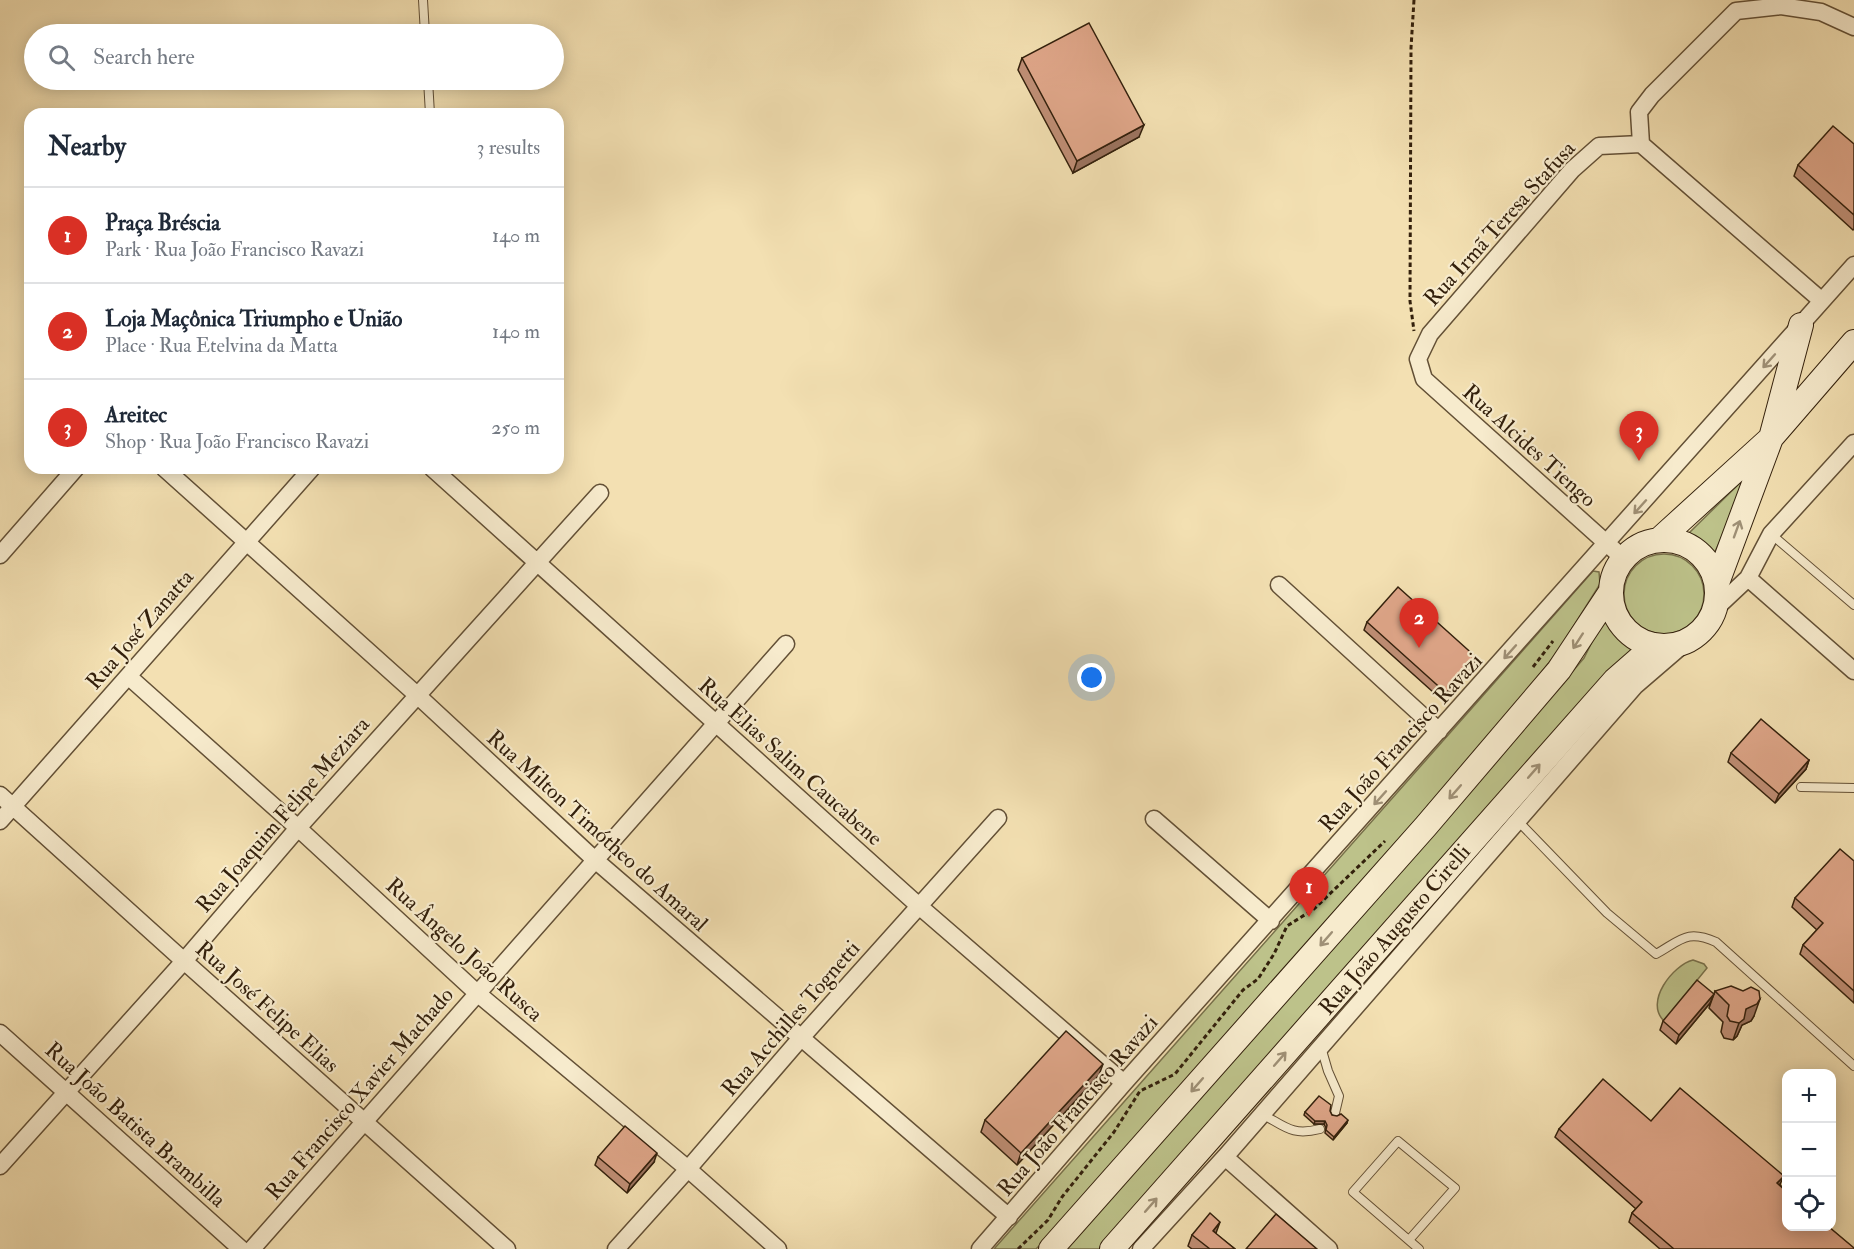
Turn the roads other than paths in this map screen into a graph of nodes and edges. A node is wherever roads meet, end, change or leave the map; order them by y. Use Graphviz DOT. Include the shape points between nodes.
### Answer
graph roads {
  1 [pos="423,0"];
  2 [pos="424,24"];
  3 [pos="1854,27"];
  4 [pos="429,90"];
  5 [pos="430,108"];
  6 [pos="1641,144"];
  7 [pos="1854,265"];
  8 [pos="1822,301"];
  9 [pos="1801,325"];
  10 [pos="1854,342"];
  11 [pos="1418,359"];
  12 [pos="1771,438"];
  13 [pos="1854,443"];
  14 [pos="71,474"];
  15 [pos="171,474"];
  16 [pos="307,474"];
  17 [pos="439,474"];
  18 [pos="600,493"];
  19 [pos="1772,534"];
  20 [pos="1660,539"];
  21 [pos="246,541"];
  22 [pos="1615,551"];
  23 [pos="0,555"];
  24 [pos="537,562"];
  25 [pos="1748,578"];
  26 [pos="1717,583"];
  27 [pos="1279,585"];
  28 [pos="1610,593"];
  29 [pos="1854,605"];
  30 [pos="1715,609"];
  31 [pos="1685,643"];
  32 [pos="786,644"];
  33 [pos="1655,645"];
  34 [pos="1854,671"];
  35 [pos="128,676"];
  36 [pos="417,695"];
  37 [pos="715,723"];
  38 [pos="1439,731"];
  39 [pos="1801,787"];
  40 [pos="1854,788"];
  41 [pos="6,800"];
  42 [pos="998,818"];
  43 [pos="1154,819"];
  44 [pos="0,821"];
  45 [pos="1519,822"];
  46 [pos="298,828"];
  47 [pos="594,859"];
  48 [pos="919,906"];
  49 [pos="1271,921"];
  50 [pos="184,961"];
  51 [pos="477,993"];
  52 [pos="0,1033"];
  53 [pos="800,1039"];
  54 [pos="1321,1047"];
  55 [pos="1854,1066"];
  56 [pos="1124,1083"];
  57 [pos="67,1092"];
  58 [pos="1335,1113"];
  59 [pos="1262,1114"];
  60 [pos="364,1122"];
  61 [pos="1320,1129"];
  62 [pos="1225,1157"];
  63 [pos="0,1166"];
  64 [pos="688,1169"];
  65 [pos="1009,1217"];
  66 [pos="1409,1240"];
  67 [pos="241,1249"];
  68 [pos="252,1249"];
  69 [pos="507,1249"];
  70 [pos="616,1249"];
  71 [pos="778,1249"];
  72 [pos="981,1249"];
  73 [pos="1051,1249"];
  74 [pos="1112,1249"];
  75 [pos="1141,1249"];
  76 [pos="1329,1249"];
  77 [pos="1419,1249"];
  1 -- 2 [label="lane"];
  3 -- 6 [label="street" via="1821,12 1781,6 1736,11 1639,112"];
  4 -- 5 [label="lane"];
  6 -- 8 [label="street"];
  6 -- 11 [label="street, Rua Irmã Teresa Stafusa" via="1599,146 1572,170 1430,334"];
  7 -- 8 [label="street, Rua João Francisco Ravazi"];
  8 -- 9 [label="street, Rua João Francisco Ravazi"];
  9 -- 12 [label="main road"];
  9 -- 22 [label="street, Rua João Francisco Ravazi, one-way"];
  10 -- 12 [label="main road"];
  11 -- 22 [label="street, Rua Alcides Tiengo" via="1424,379"];
  12 -- 20 [label="main road"];
  26 -- 12 [label="main road, one-way"];
  13 -- 19 [label="street"];
  14 -- 23 [label="street"];
  15 -- 21 [label="street, Rua Milton Timótheo do Amaral"];
  16 -- 21 [label="street, Rua José Zanatta"];
  17 -- 24 [label="street, Rua Elias Salim Caucabene"];
  18 -- 24 [label="street, Rua Joaquim Felipe Meziara"];
  19 -- 25 [label="street"];
  19 -- 29 [label="lane"];
  20 -- 22 [label="main road"];
  20 -- 26 [label="main road" via="1676,540 1703,555"];
  21 -- 35 [label="street, Rua José Zanatta"];
  21 -- 36 [label="street, Rua Milton Timótheo do Amaral"];
  22 -- 28 [label="main road"];
  22 -- 38 [label="street, Rua João Francisco Ravazi, one-way"];
  24 -- 36 [label="street, Rua Joaquim Felipe Meziara"];
  24 -- 37 [label="street, Rua Elias Salim Caucabene"];
  25 -- 30 [label="street"];
  25 -- 34 [label="street"];
  26 -- 30 [label="main road"];
  27 -- 38 [label="street"];
  28 -- 33 [label="main road" via="1623,627 1638,639"];
  28 -- 73 [label="main road, one-way" via="1559,670"];
  30 -- 31 [label="main road" via="1708,624"];
  31 -- 33 [label="main road"];
  31 -- 45 [label="street, Rua João Augusto Cirelli" via="1635,686"];
  32 -- 37 [label="street, Rua Francisco Xavier Machado"];
  74 -- 33 [label="main road, one-way" via="1615,680"];
  35 -- 41 [label="street, Rua José Zanatta"];
  35 -- 46 [label="street, Rua Ângelo João Rusca"];
  36 -- 46 [label="street, Rua Joaquim Felipe Meziara"];
  36 -- 47 [label="street, Rua Milton Timótheo do Amaral"];
  37 -- 47 [label="street, Rua Francisco Xavier Machado"];
  37 -- 48 [label="street, Rua Elias Salim Caucabene"];
  38 -- 49 [label="street, Rua João Francisco Ravazi, one-way"];
  39 -- 40 [label="lane"];
  41 -- 44 [label="street, Rua José Zanatta"];
  41 -- 50 [label="street, Rua José Felipe Elias"];
  42 -- 48 [label="street, Rua Acchilles Tognetti"];
  43 -- 49 [label="street"];
  45 -- 54 [label="street, Rua João Augusto Cirelli"];
  45 -- 55 [label="lane" via="1607,913 1656,954 1690,935 1716,942"];
  46 -- 50 [label="street, Rua Joaquim Felipe Meziara"];
  46 -- 51 [label="street, Rua Ângelo João Rusca"];
  47 -- 51 [label="street, Rua Francisco Xavier Machado"];
  47 -- 53 [label="street, Rua Milton Timótheo do Amaral"];
  48 -- 53 [label="street, Rua Acchilles Tognetti"];
  48 -- 56 [label="street, Rua Elias Salim Caucabene"];
  49 -- 56 [label="street, Rua João Francisco Ravazi"];
  50 -- 57 [label="street, Rua Joaquim Felipe Meziara"];
  50 -- 60 [label="street, Rua José Felipe Elias"];
  51 -- 60 [label="street, Rua Francisco Xavier Machado"];
  51 -- 64 [label="street, Rua Ângelo João Rusca"];
  52 -- 57 [label="street, Rua João Batista Brambilla"];
  53 -- 64 [label="street, Rua Acchilles Tognetti"];
  53 -- 65 [label="street, Rua Milton Timótheo do Amaral"];
  54 -- 58 [label="lane" via="1339,1096"];
  54 -- 59 [label="street, Rua João Augusto Cirelli"];
  56 -- 65 [label="street, Rua João Francisco Ravazi"];
  57 -- 63 [label="street, Rua Joaquim Felipe Meziara"];
  57 -- 67 [label="street, Rua João Batista Brambilla"];
  59 -- 61 [label="lane" via="1293,1131"];
  59 -- 62 [label="street, Rua João Augusto Cirelli"];
  60 -- 68 [label="street, Rua Francisco Xavier Machado"];
  60 -- 69 [label="street, Rua José Felipe Elias"];
  62 -- 75 [label="street, Rua João Augusto Cirelli"];
  62 -- 76 [label="street"];
  64 -- 70 [label="street, Rua Acchilles Tognetti"];
  64 -- 71 [label="street, Rua Ângelo João Rusca"];
  65 -- 72 [label="street, Rua João Francisco Ravazi"];
  66 -- 66 [label="lane" via="1353,1192 1398,1141 1455,1188"];
  66 -- 77 [label="lane"];
}
